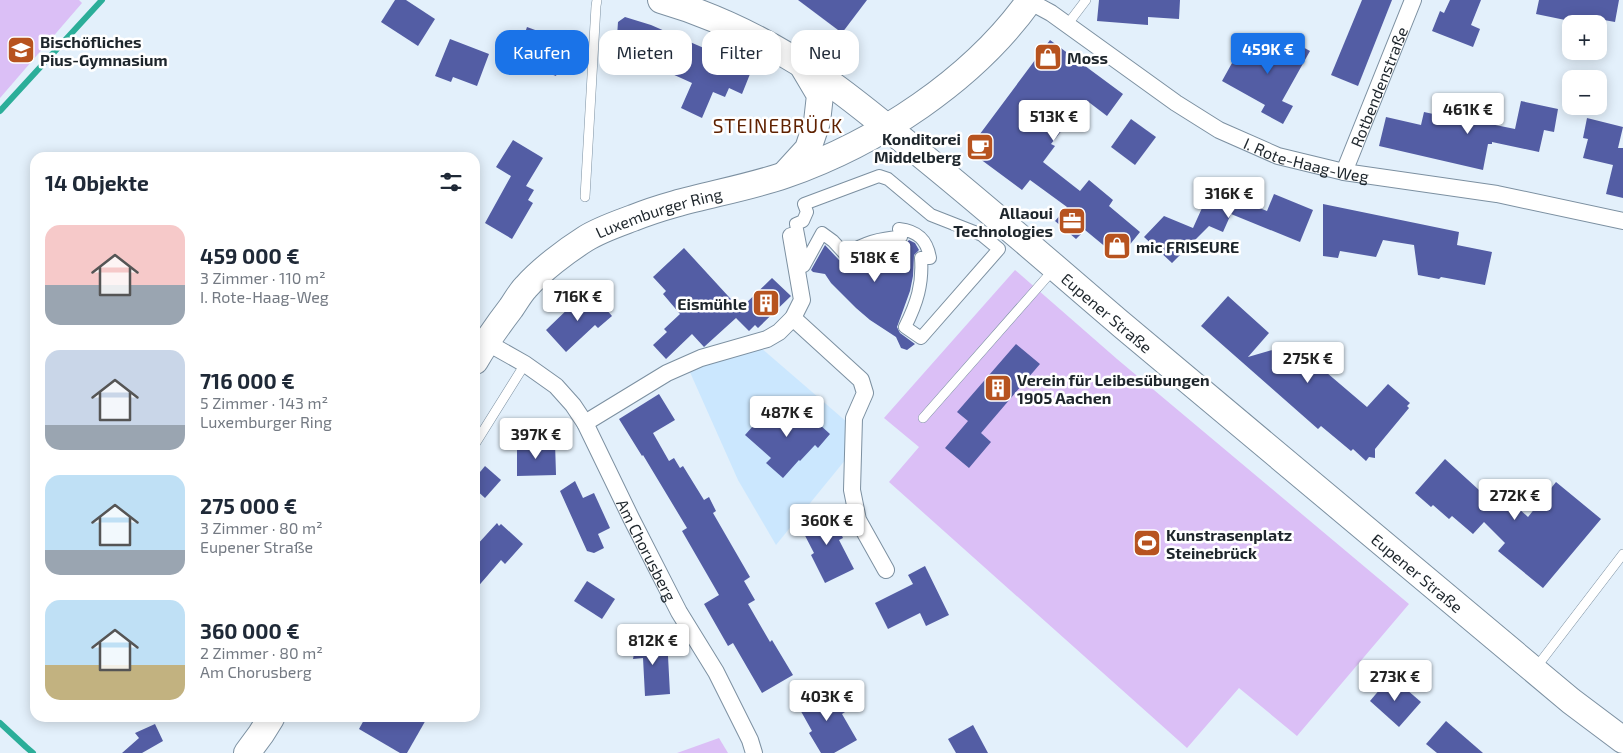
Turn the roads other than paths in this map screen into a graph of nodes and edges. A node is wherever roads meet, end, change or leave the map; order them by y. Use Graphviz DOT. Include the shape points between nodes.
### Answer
graph roads {
  1 [pos="598,0"];
  2 [pos="661,0"];
  3 [pos="1029,0"];
  4 [pos="1086,0"];
  5 [pos="1414,0"];
  6 [pos="1066,25"];
  7 [pos="791,59"];
  8 [pos="808,75"];
  9 [pos="817,75"];
  10 [pos="886,128"];
  11 [pos="1344,172"];
  12 [pos="784,175"];
  13 [pos="836,192"];
  14 [pos="585,197"];
  15 [pos="1623,221"];
  16 [pos="791,236"];
  17 [pos="1055,267"];
  18 [pos="794,318"];
  19 [pos="480,352"];
  20 [pos="525,364"];
  21 [pos="923,418"];
  22 [pos="585,423"];
  23 [pos="480,436"];
  24 [pos="1623,554"];
  25 [pos="886,570"];
  26 [pos="1534,670"];
  27 [pos="270,722"];
  28 [pos="1623,740"];
  29 [pos="253,749"];
  30 [pos="754,753"];
  1 -- 14 [label="lane"];
  2 -- 7 [label="main road, Eupener Straße" via="732,26"];
  3 -- 6 [label="street, I. Rote-Haag-Weg"];
  3 -- 10 [label="main road, Luxemburger Ring" via="1005,33 969,68"];
  4 -- 6 [label="lane"];
  5 -- 11 [label="street, Rotbendenstraße"];
  6 -- 11 [label="street, I. Rote-Haag-Weg" via="1220,130 1278,156"];
  8 -- 12 [label="main road" via="820,95 817,122 808,149"];
  9 -- 10 [label="main road, Eupener Straße"];
  10 -- 12 [label="main road, Luxemburger Ring" via="840,153"];
  10 -- 17 [label="main road, Eupener Straße"];
  11 -- 15 [label="street, I. Rote-Haag-Weg" via="1496,194"];
  12 -- 19 [label="main road, Luxemburger Ring" via="634,217 586,238 526,287"];
  13 -- 13 [label="street" via="804,204 807,212 803,221 796,224 804,266 822,233 845,254 863,244 901,237 899,229 919,234 930,258 921,258 919,294 905,327 921,338 999,250 982,235 931,215 888,179 879,176"];
  16 -- 18 [label="street" via="802,300"];
  17 -- 21 [label="lane"];
  17 -- 26 [label="main road, Eupener Straße"];
  18 -- 22 [label="street" via="767,339 701,358 667,373"];
  18 -- 25 [label="street" via="861,380 865,393 854,418 852,490 858,520"];
  19 -- 20 [label="street, Am Chorusberg"];
  20 -- 22 [label="street, Am Chorusberg" via="556,386"];
  20 -- 23 [label="lane"];
  22 -- 30 [label="street, Am Chorusberg" via="679,612 716,672"];
  24 -- 26 [label="lane"];
  26 -- 28 [label="main road, Eupener Straße"];
  27 -- 29 [label="main road"];
}
